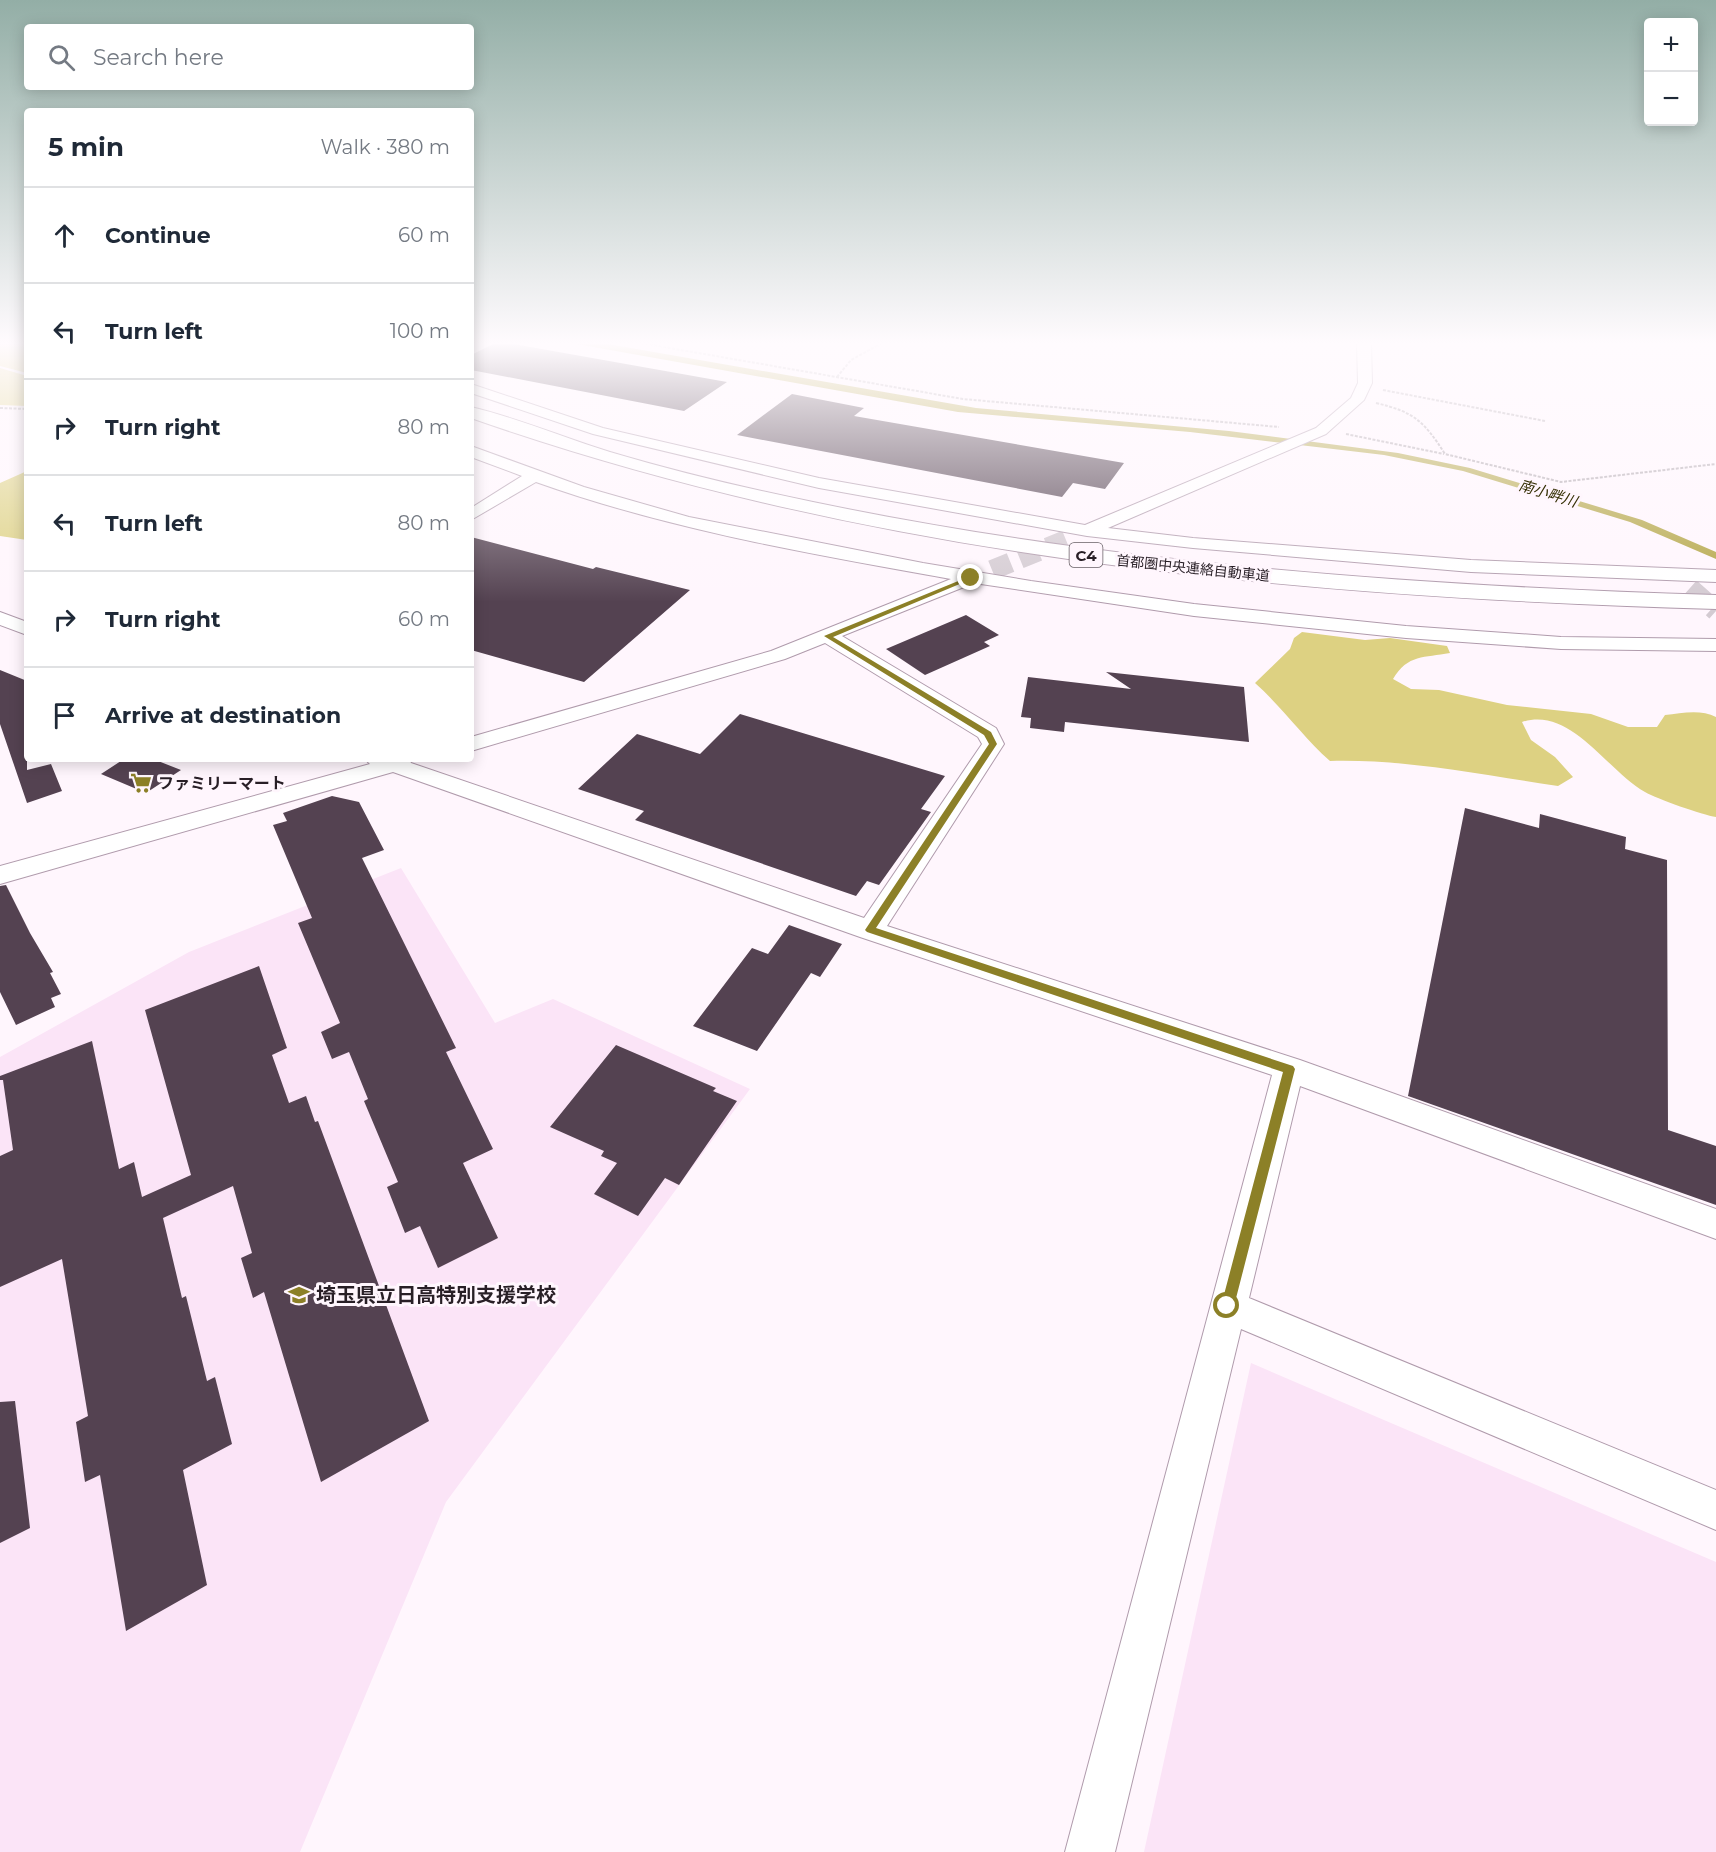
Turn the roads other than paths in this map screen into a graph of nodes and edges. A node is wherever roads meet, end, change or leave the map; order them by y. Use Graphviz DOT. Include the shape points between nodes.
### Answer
graph roads {
  1 [pos="478,429"];
  2 [pos="520,429"];
  3 [pos="593,429"];
  4 [pos="1322,429"];
  5 [pos="474,452"];
  6 [pos="534,476"];
  7 [pos="474,513"];
  8 [pos="1087,531"];
  9 [pos="1066,540"];
  10 [pos="992,570"];
  11 [pos="1716,576"];
  12 [pos="971,578"];
  13 [pos="1716,602"];
  14 [pos="1716,617"];
  15 [pos="0,618"];
  16 [pos="24,628"];
  17 [pos="827,636"];
  18 [pos="1716,645"];
  19 [pos="474,743"];
  20 [pos="393,762"];
  21 [pos="399,762"];
  22 [pos="0,875"];
  23 [pos="870,930"];
  24 [pos="1289,1069"];
  25 [pos="1716,1224"];
  26 [pos="1227,1306"];
  27 [pos="1716,1510"];
  28 [pos="1090,1852"];
  1 -- 14 [label="highway, 首都圏中央連絡自動車道 / C4" via="552,455 714,499 838,526 1114,573 1446,605"];
  2 -- 13 [label="highway, 首都圏中央連絡自動車道 / C4" via="686,479 830,512 1118,560 1426,590"];
  3 -- 8 [label="street" via="819,483"];
  4 -- 8 [label="street"];
  5 -- 6 [label="street"];
  6 -- 7 [label="street"];
  6 -- 12 [label="street" via="622,504 733,532"];
  8 -- 9 [label="street"];
  8 -- 11 [label="street" via="1471,566 1684,581"];
  10 -- 12 [label="street"];
  12 -- 17 [label="street"];
  12 -- 18 [label="street" via="1176,609 1379,630 1517,641"];
  15 -- 16 [label="street"];
  17 -- 19 [label="street" via="726,671"];
  17 -- 23 [label="street" via="988,734 993,744"];
  20 -- 22 [label="street"];
  21 -- 23 [label="street"];
  23 -- 24 [label="street"];
  24 -- 25 [label="street"];
  24 -- 26 [label="street"];
  26 -- 27 [label="street"];
  26 -- 28 [label="street"];
}
